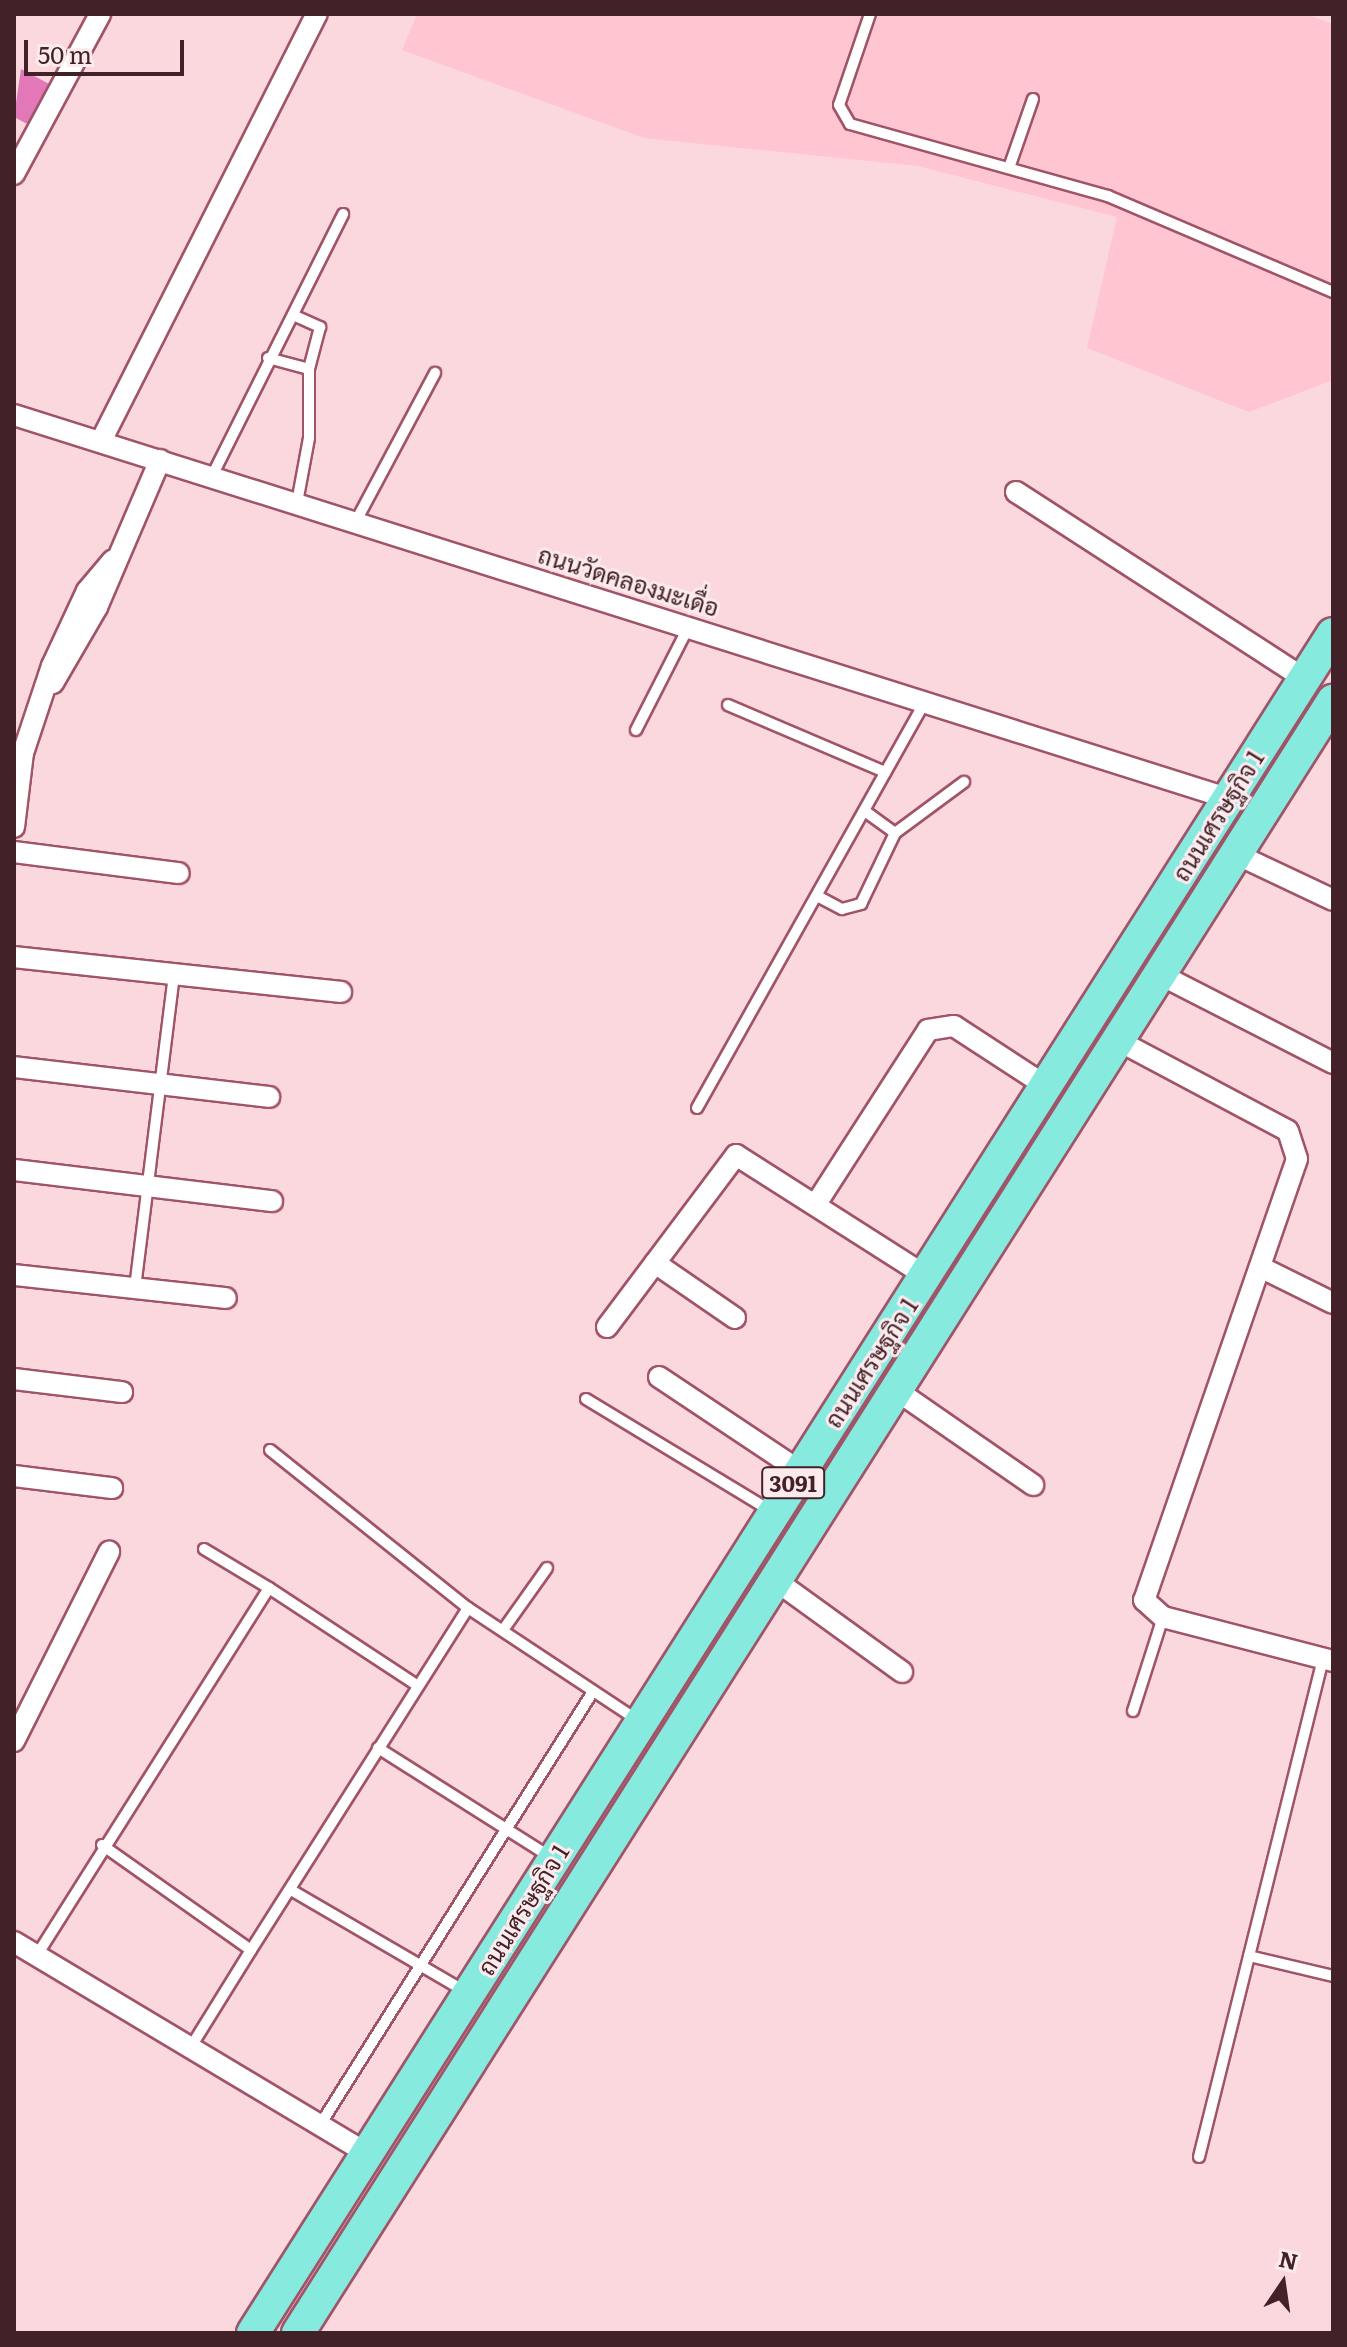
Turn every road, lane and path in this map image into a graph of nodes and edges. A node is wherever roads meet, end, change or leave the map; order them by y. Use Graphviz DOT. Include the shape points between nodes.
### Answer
graph roads {
  1 [pos="100,14"];
  2 [pos="317,14"];
  3 [pos="870,14"];
  4 [pos="1033,99"];
  5 [pos="23,137"];
  6 [pos="1010,165"];
  7 [pos="14,174"];
  8 [pos="343,214"];
  9 [pos="1333,292"];
  10 [pos="293,315"];
  11 [pos="268,358"];
  12 [pos="309,369"];
  13 [pos="435,373"];
  14 [pos="14,415"];
  15 [pos="101,441"];
  16 [pos="160,460"];
  17 [pos="212,476"];
  18 [pos="1016,492"];
  19 [pos="297,503"];
  20 [pos="356,521"];
  21 [pos="689,626"];
  22 [pos="1333,634"];
  23 [pos="1305,679"];
  24 [pos="926,700"];
  25 [pos="1333,701"];
  26 [pos="728,705"];
  27 [pos="636,730"];
  28 [pos="885,772"];
  29 [pos="964,782"];
  30 [pos="1227,798"];
  31 [pos="866,812"];
  32 [pos="14,827"];
  33 [pos="895,833"];
  34 [pos="14,852"];
  35 [pos="1238,855"];
  36 [pos="179,873"];
  37 [pos="819,897"];
  38 [pos="1333,900"];
  39 [pos="14,957"];
  40 [pos="174,973"];
  41 [pos="1161,975"];
  42 [pos="341,992"];
  43 [pos="1119,1041"];
  44 [pos="1333,1063"];
  45 [pos="14,1067"];
  46 [pos="158,1083"];
  47 [pos="1046,1086"];
  48 [pos="269,1097"];
  49 [pos="697,1108"];
  50 [pos="14,1170"];
  51 [pos="145,1185"];
  52 [pos="272,1201"];
  53 [pos="816,1204"];
  54 [pos="655,1263"];
  55 [pos="1260,1267"];
  56 [pos="14,1275"];
  57 [pos="926,1276"];
  58 [pos="135,1288"];
  59 [pos="226,1298"];
  60 [pos="1333,1303"];
  61 [pos="735,1318"];
  62 [pos="607,1327"];
  63 [pos="659,1377"];
  64 [pos="14,1379"];
  65 [pos="896,1390"];
  66 [pos="122,1392"];
  67 [pos="586,1399"];
  68 [pos="270,1450"];
  69 [pos="800,1471"];
  70 [pos="14,1476"];
  71 [pos="1033,1485"];
  72 [pos="112,1488"];
  73 [pos="774,1512"];
  74 [pos="204,1549"];
  75 [pos="109,1552"];
  76 [pos="547,1568"];
  77 [pos="775,1580"];
  78 [pos="269,1588"];
  79 [pos="468,1608"];
  80 [pos="1163,1617"];
  81 [pos="503,1630"];
  82 [pos="1328,1660"];
  83 [pos="902,1672"];
  84 [pos="415,1684"];
  85 [pos="592,1693"];
  86 [pos="1133,1711"];
  87 [pos="640,1722"];
  88 [pos="14,1741"];
  89 [pos="378,1748"];
  90 [pos="504,1829"];
  91 [pos="102,1845"];
  92 [pos="554,1859"];
  93 [pos="291,1890"];
  94 [pos="14,1942"];
  95 [pos="251,1950"];
  96 [pos="37,1955"];
  97 [pos="1249,1956"];
  98 [pos="418,1963"];
  99 [pos="1333,1976"];
  100 [pos="469,1994"];
  101 [pos="192,2045"];
  102 [pos="320,2125"];
  103 [pos="368,2154"];
  104 [pos="1199,2157"];
  105 [pos="253,2333"];
  106 [pos="298,2333"];
  1 -- 5 [label="street"];
  2 -- 15 [label="street"];
  3 -- 6 [label="lane" via="840,116 850,124"];
  4 -- 6 [label="lane"];
  5 -- 7 [label="street"];
  6 -- 9 [label="lane" via="1108,196"];
  8 -- 10 [label="lane"];
  10 -- 11 [label="lane"];
  10 -- 12 [label="lane" via="320,327"];
  11 -- 12 [label="lane"];
  11 -- 17 [label="lane"];
  12 -- 19 [label="lane" via="309,438"];
  13 -- 20 [label="lane"];
  14 -- 15 [label="street, ถนนวัดคลองมะเดื่อ"];
  15 -- 16 [label="street, ถนนวัดคลองมะเดื่อ"];
  16 -- 17 [label="street, ถนนวัดคลองมะเดื่อ"];
  16 -- 32 [label="street" via="113,560 87,591 48,688 23,753"];
  17 -- 19 [label="street, ถนนวัดคลองมะเดื่อ"];
  18 -- 23 [label="street"];
  19 -- 20 [label="street, ถนนวัดคลองมะเดื่อ"];
  20 -- 21 [label="street, ถนนวัดคลองมะเดื่อ"];
  21 -- 24 [label="street, ถนนวัดคลองมะเดื่อ"];
  21 -- 27 [label="lane"];
  22 -- 23 [label="main road, ถนนเศรษฐกิจ 1 / 3091"];
  23 -- 30 [label="main road, ถนนเศรษฐกิจ 1 / 3091"];
  24 -- 28 [label="lane"];
  24 -- 30 [label="street, ถนนวัดคลองมะเดื่อ"];
  25 -- 35 [label="main road, ถนนเศรษฐกิจ 1 / 3091"];
  26 -- 28 [label="lane"];
  28 -- 31 [label="lane"];
  29 -- 33 [label="lane"];
  30 -- 47 [label="main road, ถนนเศรษฐกิจ 1 / 3091"];
  31 -- 33 [label="lane"];
  31 -- 37 [label="lane"];
  33 -- 37 [label="lane" via="861,904 842,909"];
  34 -- 36 [label="street"];
  35 -- 38 [label="street"];
  35 -- 41 [label="main road, ถนนเศรษฐกิจ 1 / 3091"];
  37 -- 49 [label="lane"];
  39 -- 40 [label="street"];
  40 -- 42 [label="street"];
  40 -- 46 [label="lane"];
  41 -- 43 [label="main road, ถนนเศรษฐกิจ 1 / 3091"];
  41 -- 44 [label="street"];
  43 -- 55 [label="street" via="1295,1140 1288,1191"];
  43 -- 65 [label="main road, ถนนเศรษฐกิจ 1 / 3091"];
  45 -- 46 [label="street"];
  46 -- 48 [label="street"];
  46 -- 51 [label="lane"];
  47 -- 53 [label="street" via="954,1026 928,1030"];
  47 -- 57 [label="main road, ถนนเศรษฐกิจ 1 / 3091"];
  50 -- 51 [label="street"];
  51 -- 52 [label="street"];
  51 -- 58 [label="lane"];
  53 -- 54 [label="street" via="736,1155"];
  53 -- 57 [label="street"];
  54 -- 61 [label="street"];
  54 -- 62 [label="street"];
  55 -- 60 [label="street"];
  55 -- 80 [label="street" via="1147,1583 1144,1600"];
  56 -- 58 [label="street"];
  57 -- 69 [label="main road, ถนนเศรษฐกิจ 1 / 3091"];
  58 -- 59 [label="street"];
  63 -- 69 [label="street"];
  64 -- 66 [label="street"];
  65 -- 71 [label="street"];
  65 -- 77 [label="main road, ถนนเศรษฐกิจ 1 / 3091"];
  67 -- 73 [label="lane"];
  68 -- 79 [label="lane"];
  69 -- 73 [label="main road, ถนนเศรษฐกิจ 1 / 3091"];
  70 -- 72 [label="street"];
  73 -- 87 [label="main road, ถนนเศรษฐกิจ 1 / 3091"];
  74 -- 78 [label="lane"];
  75 -- 88 [label="street"];
  76 -- 81 [label="lane"];
  77 -- 83 [label="street"];
  77 -- 106 [label="main road, ถนนเศรษฐกิจ 1 / 3091"];
  78 -- 84 [label="lane"];
  78 -- 91 [label="lane"];
  79 -- 81 [label="lane"];
  79 -- 84 [label="lane"];
  80 -- 82 [label="street"];
  80 -- 86 [label="lane"];
  81 -- 85 [label="lane"];
  82 -- 97 [label="lane"];
  84 -- 89 [label="lane"];
  85 -- 87 [label="lane"];
  85 -- 90 [label="lane"];
  87 -- 92 [label="main road, ถนนเศรษฐกิจ 1 / 3091"];
  89 -- 90 [label="lane"];
  89 -- 93 [label="lane"];
  90 -- 92 [label="lane"];
  90 -- 98 [label="lane"];
  91 -- 95 [label="lane"];
  91 -- 96 [label="lane"];
  92 -- 100 [label="main road, ถนนเศรษฐกิจ 1 / 3091"];
  93 -- 95 [label="lane"];
  93 -- 98 [label="lane"];
  94 -- 96 [label="street"];
  95 -- 101 [label="lane"];
  96 -- 101 [label="street"];
  97 -- 99 [label="lane"];
  97 -- 104 [label="lane"];
  98 -- 100 [label="lane"];
  98 -- 102 [label="lane"];
  100 -- 103 [label="main road, ถนนเศรษฐกิจ 1 / 3091"];
  101 -- 102 [label="street"];
  102 -- 103 [label="street"];
  103 -- 105 [label="main road, ถนนเศรษฐกิจ 1 / 3091"];
}
